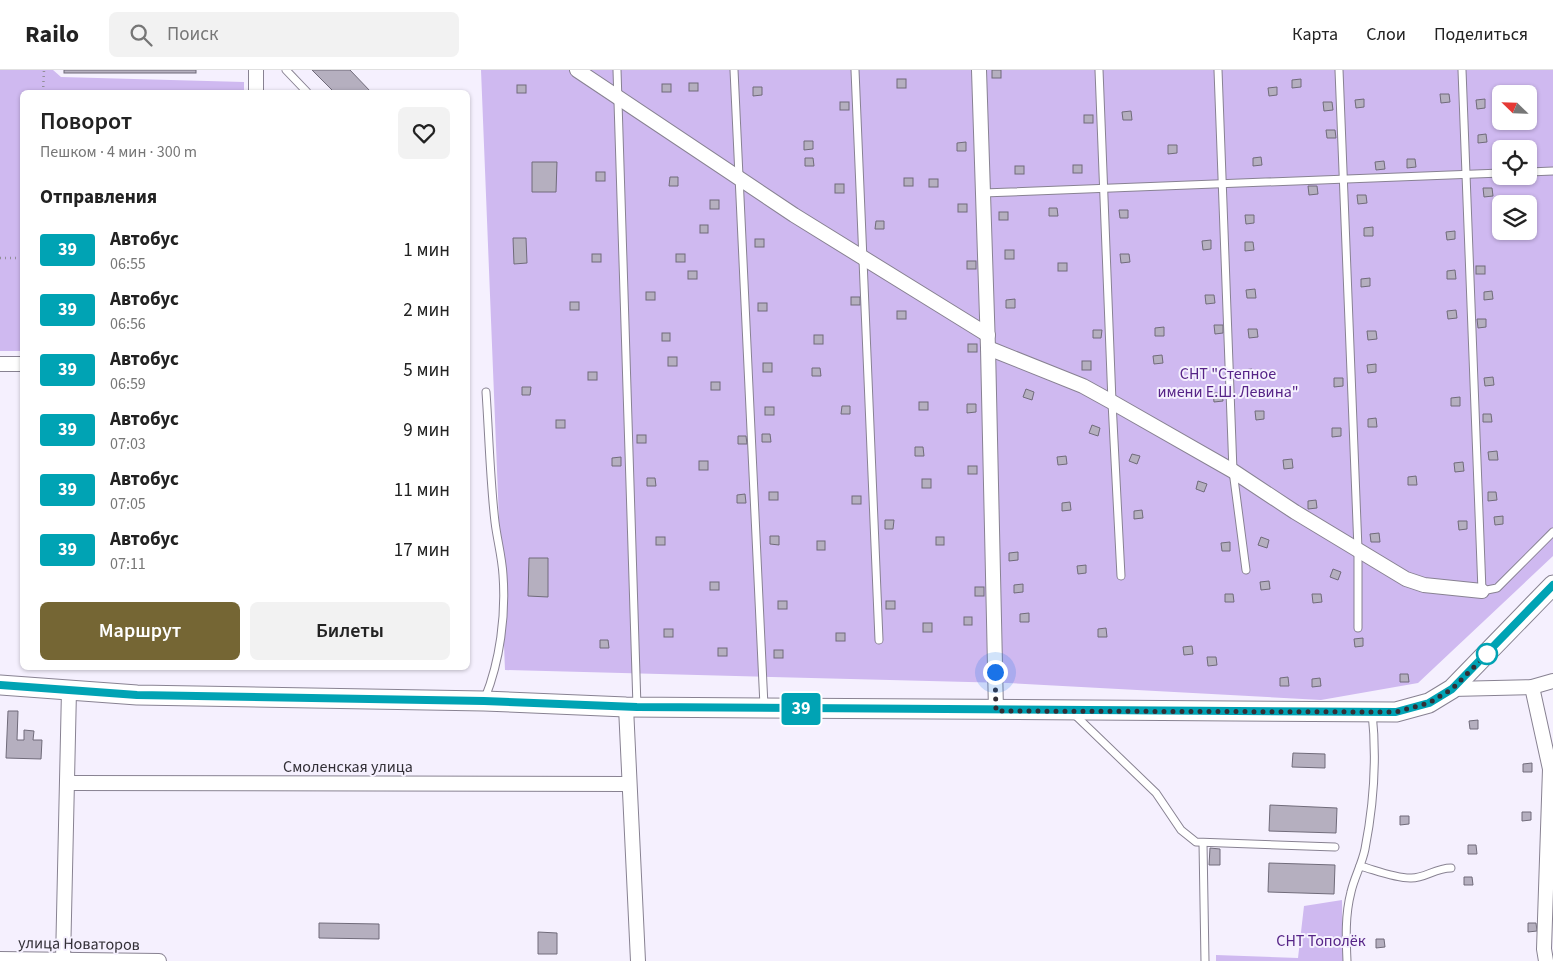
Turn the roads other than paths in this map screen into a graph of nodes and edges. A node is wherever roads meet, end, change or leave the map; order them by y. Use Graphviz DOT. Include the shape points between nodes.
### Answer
graph roads {
  1 [pos="256,70"];
  2 [pos="286,70"];
  3 [pos="577,70"];
  4 [pos="616,70"];
  5 [pos="734,70"];
  6 [pos="855,70"];
  7 [pos="979,70"];
  8 [pos="1100,70"];
  9 [pos="1218,70"];
  10 [pos="1339,70"];
  11 [pos="1462,70"];
  12 [pos="256,90"];
  13 [pos="305,90"];
  14 [pos="618,97"];
  15 [pos="1553,171"];
  16 [pos="1537,172"];
  17 [pos="1492,173"];
  18 [pos="1466,174"];
  19 [pos="737,176"];
  20 [pos="1344,179"];
  21 [pos="1222,184"];
  22 [pos="1103,188"];
  23 [pos="983,193"];
  24 [pos="864,259"];
  25 [pos="988,342"];
  26 [pos="0,364"];
  27 [pos="20,364"];
  28 [pos="486,392"];
  29 [pos="1112,402"];
  30 [pos="1233,471"];
  31 [pos="1553,532"];
  32 [pos="1358,549"];
  33 [pos="1246,570"];
  34 [pos="1121,576"];
  35 [pos="1553,585"];
  36 [pos="1482,591"];
  37 [pos="1358,628"];
  38 [pos="879,640"];
  39 [pos="1553,681"];
  40 [pos="0,685"];
  41 [pos="1532,687"];
  42 [pos="1452,689"];
  43 [pos="69,690"];
  44 [pos="484,701"];
  45 [pos="631,707"];
  46 [pos="764,708"];
  47 [pos="996,711"];
  48 [pos="1072,712"];
  49 [pos="1372,712"];
  50 [pos="67,783"];
  51 [pos="630,784"];
  52 [pos="1203,843"];
  53 [pos="1335,847"];
  54 [pos="1360,866"];
  55 [pos="1451,868"];
  56 [pos="1548,954"];
  57 [pos="0,960"];
  58 [pos="63,961"];
  59 [pos="124,961"];
  60 [pos="159,961"];
  61 [pos="638,961"];
  62 [pos="1205,961"];
  63 [pos="1347,961"];
  1 -- 12 [label="street"];
  2 -- 13 [label="lane"];
  3 -- 14 [label="street"];
  4 -- 14 [label="lane"];
  5 -- 19 [label="lane"];
  6 -- 24 [label="lane"];
  7 -- 23 [label="street"];
  8 -- 22 [label="lane"];
  9 -- 21 [label="lane"];
  10 -- 20 [label="lane"];
  11 -- 18 [label="lane"];
  14 -- 19 [label="street"];
  14 -- 45 [label="lane"];
  15 -- 16 [label="lane"];
  17 -- 18 [label="lane"];
  18 -- 20 [label="lane"];
  18 -- 36 [label="lane"];
  19 -- 24 [label="street"];
  19 -- 46 [label="lane"];
  20 -- 21 [label="lane"];
  20 -- 32 [label="lane"];
  21 -- 22 [label="lane"];
  21 -- 30 [label="lane"];
  22 -- 23 [label="lane"];
  22 -- 29 [label="lane"];
  23 -- 25 [label="street"];
  24 -- 25 [label="street"];
  24 -- 38 [label="lane"];
  25 -- 29 [label="street"];
  25 -- 47 [label="street"];
  26 -- 27 [label="street"];
  28 -- 44 [label="lane" via="504,602 501,634"];
  29 -- 30 [label="street"];
  29 -- 34 [label="lane"];
  30 -- 32 [label="street"];
  30 -- 33 [label="lane"];
  31 -- 36 [label="lane" via="1497,588"];
  32 -- 36 [label="street" via="1406,579 1424,585"];
  32 -- 37 [label="lane"];
  35 -- 42 [label="street"];
  39 -- 41 [label="street"];
  40 -- 43 [label="street"];
  41 -- 42 [label="street"];
  41 -- 56 [label="street" via="1550,769"];
  42 -- 49 [label="street" via="1429,703 1396,712"];
  43 -- 44 [label="street" via="137,695"];
  43 -- 50 [label="street"];
  44 -- 45 [label="street"];
  45 -- 46 [label="street"];
  45 -- 51 [label="street"];
  46 -- 47 [label="street"];
  47 -- 48 [label="street"];
  48 -- 49 [label="street"];
  48 -- 52 [label="lane" via="1156,793 1181,830 1196,842"];
  49 -- 54 [label="lane" via="1376,748 1372,811"];
  50 -- 51 [label="street, Смоленская улица"];
  50 -- 58 [label="street"];
  51 -- 61 [label="street"];
  52 -- 53 [label="lane"];
  52 -- 62 [label="lane"];
  54 -- 55 [label="lane" via="1410,878 1438,868"];
  54 -- 63 [label="lane" via="1351,892 1346,933"];
  57 -- 58 [label="street, улица Новаторов"];
  58 -- 59 [label="street, улица Новаторов"];
  59 -- 60 [label="street, улица Новаторов"];
}
